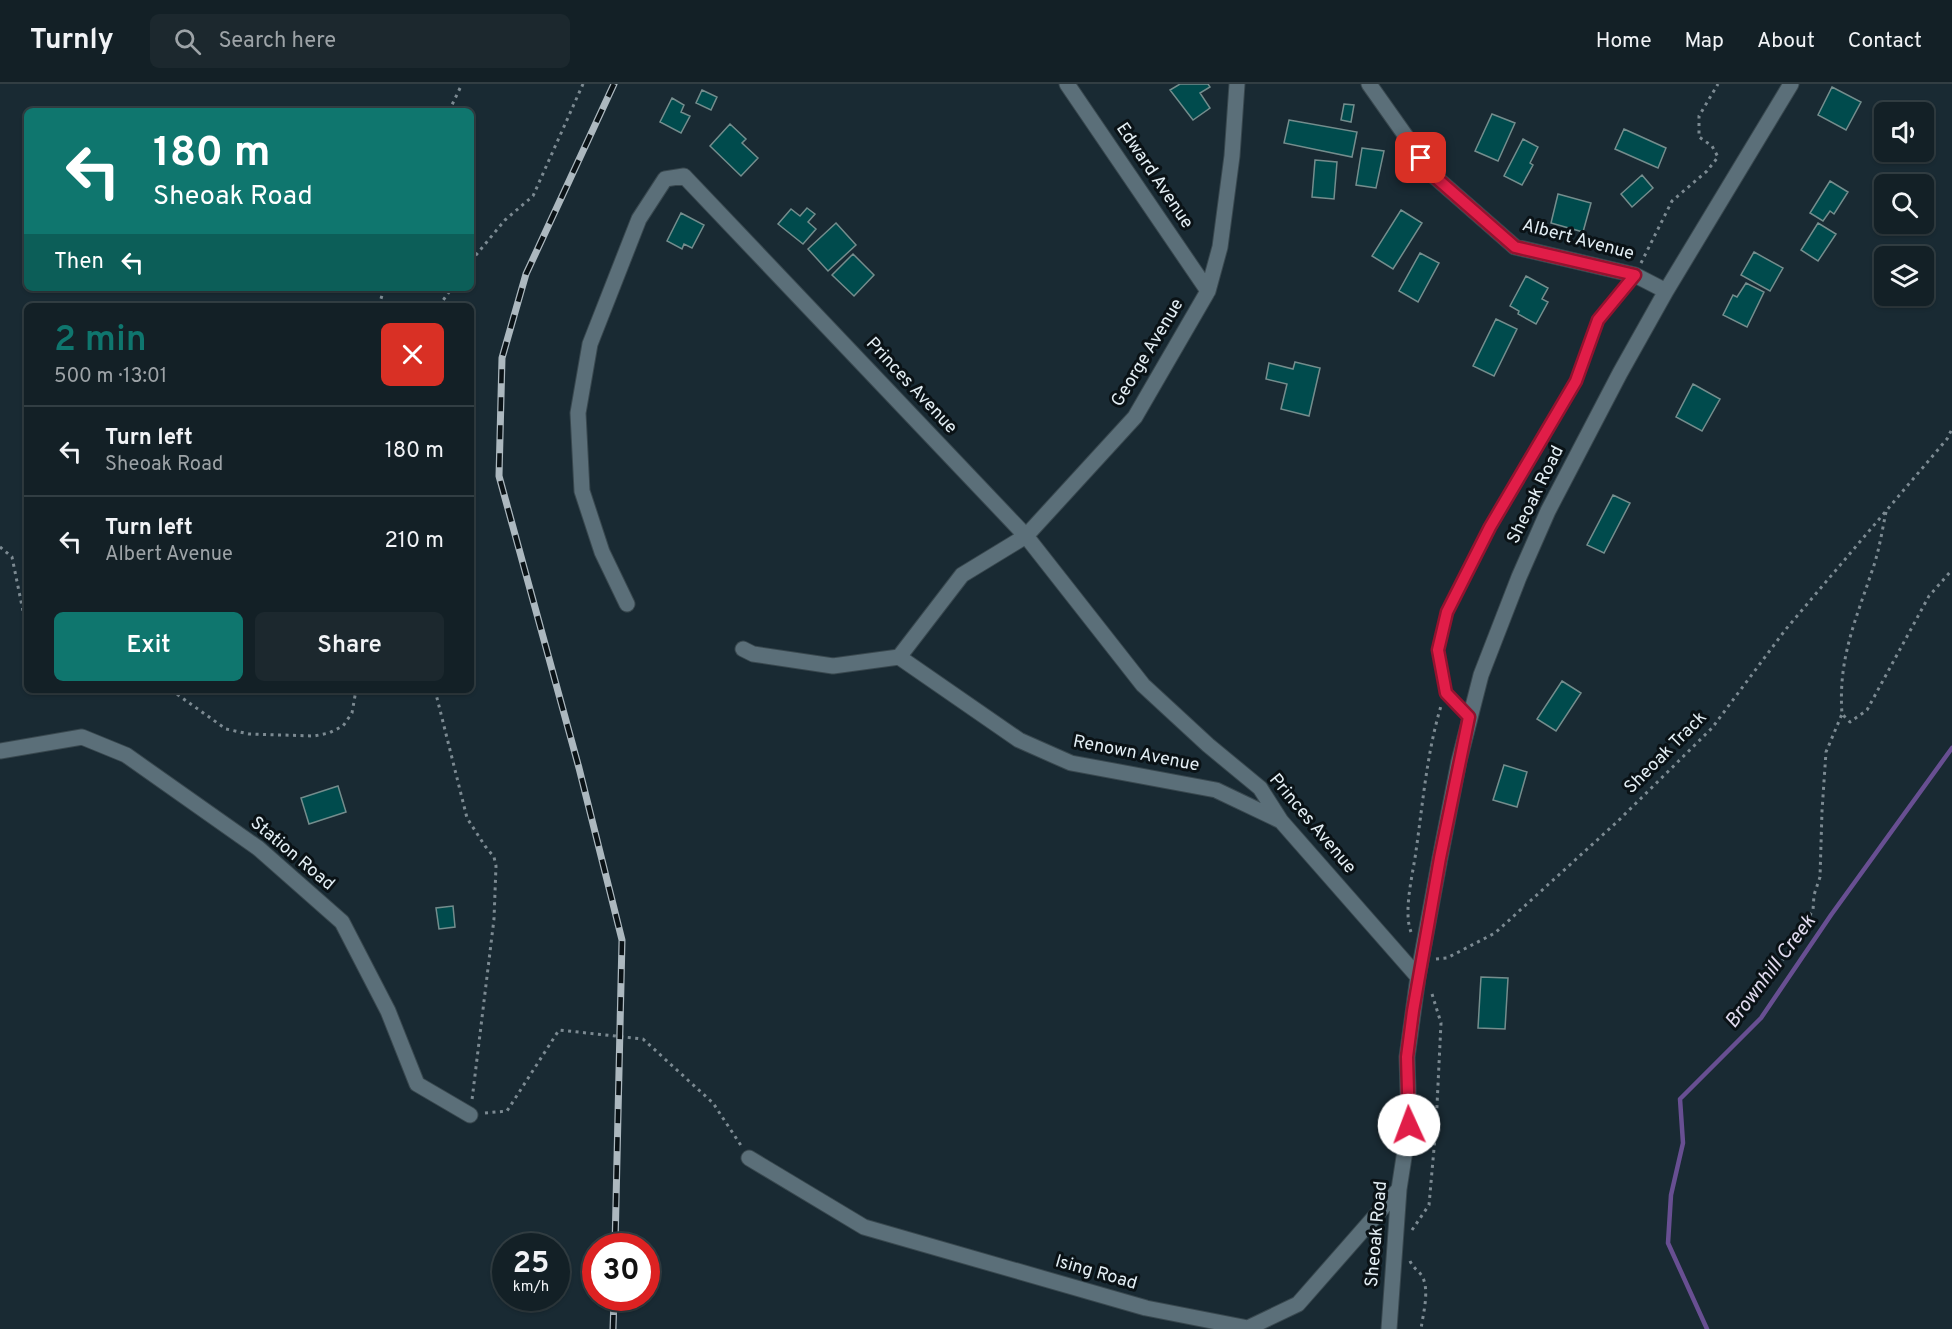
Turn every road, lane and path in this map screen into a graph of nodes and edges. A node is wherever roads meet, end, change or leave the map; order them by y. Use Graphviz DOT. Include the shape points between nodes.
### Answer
graph roads {
  1 [pos="462,84"];
  2 [pos="583,84"];
  3 [pos="1067,84"];
  4 [pos="1237,84"];
  5 [pos="1369,84"];
  6 [pos="1718,84"];
  7 [pos="1791,84"];
  8 [pos="450,108"];
  9 [pos="474,257"];
  10 [pos="1635,275"];
  11 [pos="1208,291"];
  12 [pos="1666,291"];
  13 [pos="1952,429"];
  14 [pos="1886,510"];
  15 [pos="1026,537"];
  16 [pos="0,547"];
  17 [pos="1952,570"];
  18 [pos="627,604"];
  19 [pos="24,613"];
  20 [pos="743,649"];
  21 [pos="898,657"];
  22 [pos="175,693"];
  23 [pos="355,693"];
  24 [pos="436,693"];
  25 [pos="1446,693"];
  26 [pos="1842,714"];
  27 [pos="1469,717"];
  28 [pos="0,751"];
  29 [pos="1281,821"];
  30 [pos="1411,933"];
  31 [pos="1421,961"];
  32 [pos="1418,977"];
  33 [pos="1767,986"];
  34 [pos="1432,989"];
  35 [pos="470,1115"];
  36 [pos="749,1158"];
  37 [pos="1399,1189"];
  38 [pos="1411,1231"];
  39 [pos="1408,1258"];
  40 [pos="1389,1329"];
  41 [pos="1421,1329"];
  1 -- 8 [label="path"];
  2 -- 9 [label="path" via="533,196 505,220"];
  3 -- 11 [label="street, Edward Avenue"];
  4 -- 11 [label="street, George Avenue" via="1220,247"];
  5 -- 10 [label="street, Albert Avenue" via="1434,176 1515,247"];
  6 -- 10 [label="path" via="1699,116 1699,137 1712,146 1718,157 1672,201"];
  7 -- 12 [label="street, Sheoak Road"];
  10 -- 12 [label="street, Albert Avenue"];
  10 -- 25 [label="lane, Sheoak Road" via="1598,320 1576,381 1490,527 1447,612 1438,650"];
  11 -- 15 [label="street, George Avenue" via="1134,417"];
  12 -- 27 [label="street, Sheoak Road" via="1548,511 1494,637"];
  13 -- 14 [label="path, Sheoak Track"];
  14 -- 26 [label="path, Sheoak Track" via="1873,568 1845,653"];
  14 -- 31 [label="path, Sheoak Track" via="1786,629 1712,728 1618,821 1495,933 1447,958"];
  15 -- 18 [label="street, Princes Avenue" via="684,176 665,179 639,219 590,344 578,413 582,491 602,552"];
  15 -- 21 [label="street, George Avenue" via="962,575"];
  15 -- 29 [label="street, Princes Avenue" via="1143,685 1260,788"];
  16 -- 19 [label="path" via="12,557"];
  17 -- 26 [label="path" via="1929,596 1867,710 1850,722"];
  20 -- 21 [label="street" via="753,654 833,666"];
  21 -- 29 [label="street, Renown Avenue" via="1019,740 1071,764 1216,790"];
  22 -- 23 [label="path" via="226,729 249,734 314,736 343,726 352,713"];
  24 -- 35 [label="path" via="467,818 494,856 496,866 494,919"];
  25 -- 27 [label="lane"];
  25 -- 30 [label="path" via="1435,725 1426,778 1407,923"];
  26 -- 33 [label="path" via="1826,752 1820,877 1813,910"];
  27 -- 31 [label="street, Sheoak Road"];
  28 -- 35 [label="street, Station Road" via="82,737 126,755 258,848 342,922 388,1011 417,1084"];
  29 -- 32 [label="street, Princes Avenue"];
  31 -- 32 [label="street, Sheoak Road"];
  32 -- 37 [label="street, Sheoak Road" via="1407,1057 1409,1125"];
  34 -- 38 [label="path" via="1441,1023 1436,1126 1429,1205"];
  35 -- 36 [label="path" via="507,1111 559,1030 643,1039 713,1103"];
  36 -- 37 [label="street, Ising Road" via="864,1227 1146,1308 1248,1328 1298,1304"];
  37 -- 40 [label="street, Sheoak Road"];
  39 -- 41 [label="path" via="1422,1276 1425,1288"];
}
